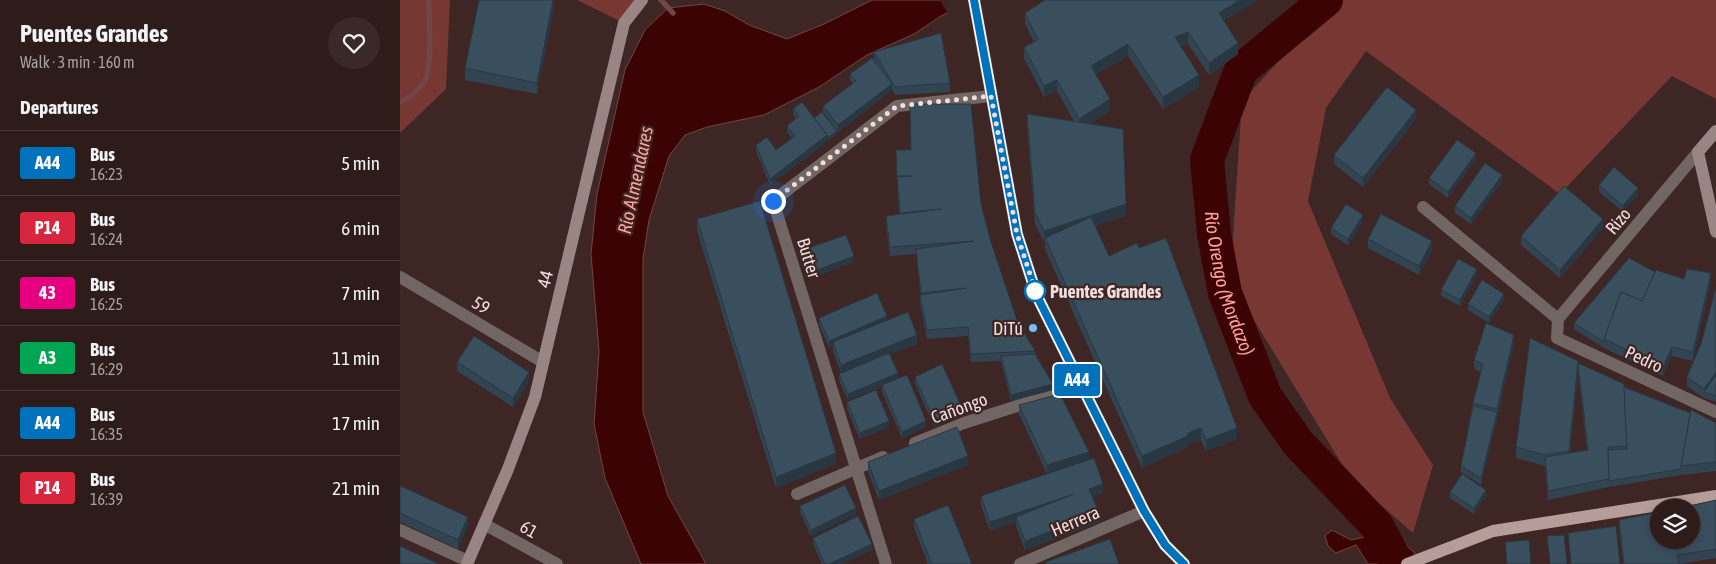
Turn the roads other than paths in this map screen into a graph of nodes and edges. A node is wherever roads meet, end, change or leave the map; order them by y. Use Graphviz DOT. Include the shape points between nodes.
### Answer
graph roads {
  1 [pos="642,0"];
  2 [pos="968,0"];
  3 [pos="974,6"];
  4 [pos="991,96"];
  5 [pos="1716,130"];
  6 [pos="1698,152"];
  7 [pos="1423,207"];
  8 [pos="1716,232"];
  9 [pos="400,278"];
  10 [pos="1558,319"];
  11 [pos="544,362"];
  12 [pos="1080,386"];
  13 [pos="1716,412"];
  14 [pos="856,468"];
  15 [pos="797,494"];
  16 [pos="1716,496"];
  17 [pos="1144,511"];
  18 [pos="484,524"];
  19 [pos="400,530"];
  20 [pos="467,562"];
  21 [pos="557,564"];
  22 [pos="886,564"];
  23 [pos="1020,564"];
  24 [pos="1184,564"];
  25 [pos="1407,564"];
  1 -- 11 [label="street, 44" via="624,23"];
  2 -- 3 [label="street"];
  3 -- 4 [label="main road"];
  4 -- 12 [label="main road" via="1024,261"];
  4 -- 14 [label="street, Butter" via="897,106 773,201"];
  5 -- 6 [label="street, Rizo"];
  6 -- 8 [label="street"];
  6 -- 10 [label="street, Rizo"];
  7 -- 10 [label="street"];
  9 -- 11 [label="street, 59"];
  10 -- 13 [label="street, Pedro" via="1556,338"];
  11 -- 18 [label="street, 44" via="535,397"];
  12 -- 14 [label="street, Cañongo" via="964,423"];
  12 -- 17 [label="main road"];
  14 -- 15 [label="street, Cañongo"];
  14 -- 22 [label="street, Butter"];
  16 -- 25 [label="main road" via="1493,531"];
  17 -- 23 [label="street, Herrera"];
  17 -- 24 [label="main road" via="1165,545"];
  18 -- 20 [label="street, 44"];
  18 -- 21 [label="street, 61"];
  19 -- 20 [label="street"];
}
